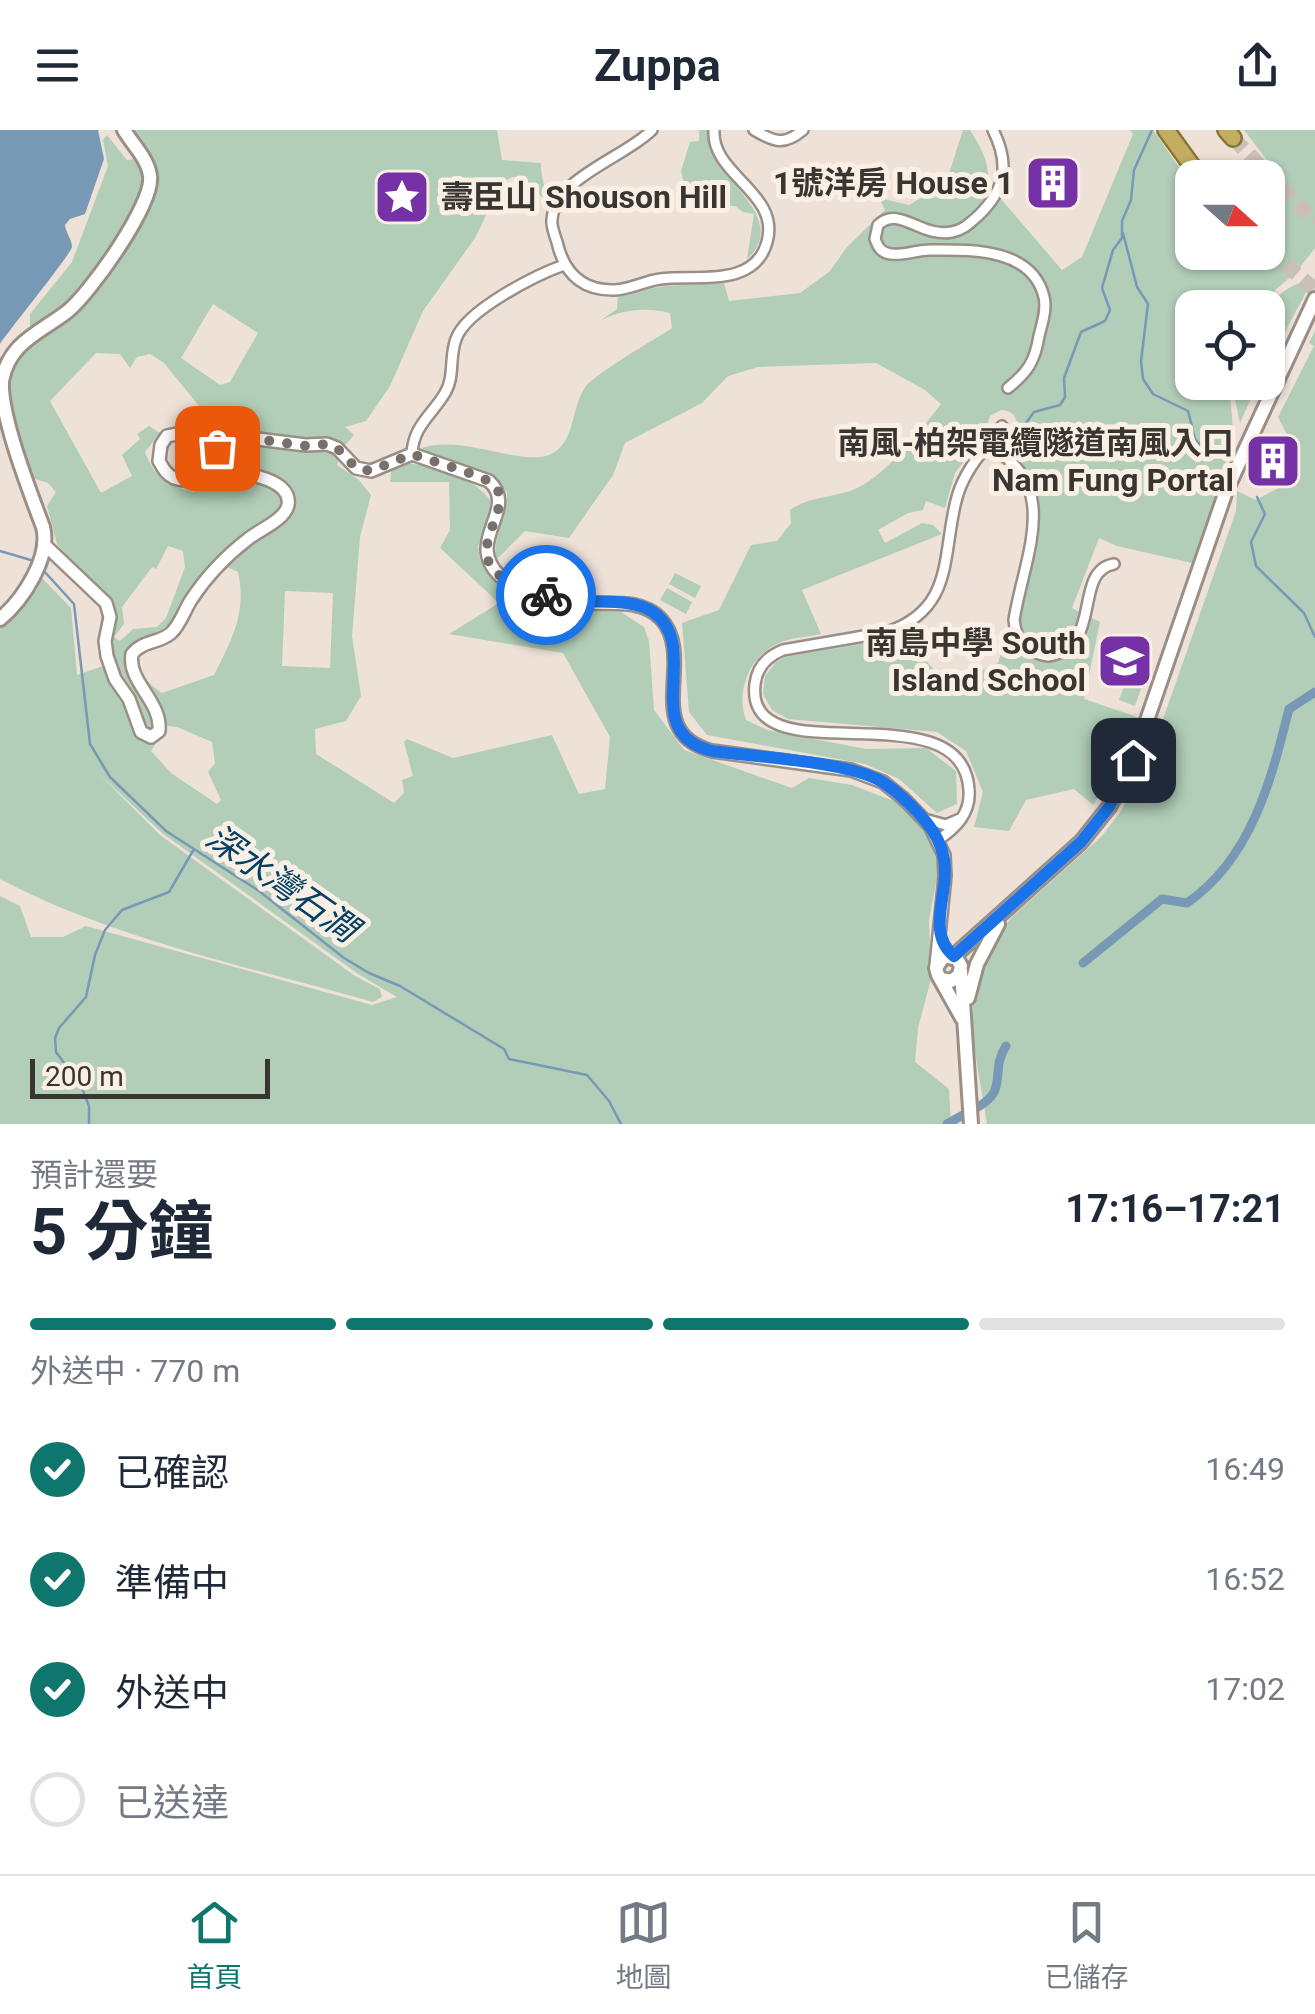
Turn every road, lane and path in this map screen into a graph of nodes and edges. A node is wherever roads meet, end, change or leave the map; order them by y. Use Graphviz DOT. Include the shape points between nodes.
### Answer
graph roads {
  1 [pos="124,130"];
  2 [pos="652,130"];
  3 [pos="714,130"];
  4 [pos="754,130"];
  5 [pos="803,130"];
  6 [pos="992,130"];
  7 [pos="1166,130"];
  8 [pos="1188,160"];
  9 [pos="564,265"];
  10 [pos="1315,299"];
  11 [pos="1008,388"];
  12 [pos="1002,426"];
  13 [pos="986,446"];
  14 [pos="412,454"];
  15 [pos="46,546"];
  16 [pos="1114,564"];
  17 [pos="0,619"];
  18 [pos="921,816"];
  19 [pos="964,816"];
  20 [pos="938,840"];
  21 [pos="1014,902"];
  22 [pos="939,922"];
  23 [pos="957,962"];
  24 [pos="938,972"];
  25 [pos="965,1025"];
  26 [pos="971,1124"];
  1 -- 15 [label="main road" via="150,174 142,211 81,298 19,345 2,382 4,416"];
  2 -- 9 [label="street" via="565,191 552,220"];
  3 -- 9 [label="street" via="720,157 766,215 768,241 754,264 729,275 612,290 582,283"];
  4 -- 5 [label="street" via="779,142"];
  6 -- 11 [label="street" via="1004,153 1000,189 969,224 934,234 888,218 875,239 891,254 998,253 1030,275 1045,303 1037,353"];
  7 -- 8 [label="highway"];
  9 -- 14 [label="street" via="518,284 460,330 447,390 417,429"];
  10 -- 21 [label="main road" via="1226,491 1133,760 1081,842"];
  12 -- 13 [label="street"];
  13 -- 16 [label="street" via="1018,469 1033,498 1014,620 1025,648 1048,656 1070,648 1098,571"];
  13 -- 19 [label="street" via="958,492 944,577 924,610 887,632 778,652 760,668 755,686 761,709 780,724 914,736 944,747 967,778"];
  14 -- 15 [label="street" via="371,471 356,468 327,444 249,438 212,448 182,433 167,436 160,461 173,478 237,474 278,484 288,504 209,576 172,632 132,654 133,671 159,720 152,737 140,732 110,666 106,603"];
  14 -- 18 [label="street" via="496,488 500,503 486,552 500,576 561,600 635,605 660,618 674,648 674,716 691,741 712,751 866,774"];
  15 -- 17 [label="main road" via="18,600"];
  18 -- 19 [label="street" via="946,825"];
  18 -- 20 [label="street"];
  19 -- 20 [label="street"];
  20 -- 22 [label="street" via="946,870"];
  21 -- 23 [label="main road"];
  21 -- 25 [label="main road" via="978,964"];
  22 -- 23 [label="street" via="943,946"];
  22 -- 24 [label="street"];
  23 -- 24 [label="main road" via="942,958"];
  23 -- 24 [label="main road" via="953,980"];
  23 -- 25 [label="main road"];
  24 -- 25 [label="main road"];
  25 -- 26 [label="main road"];
}
